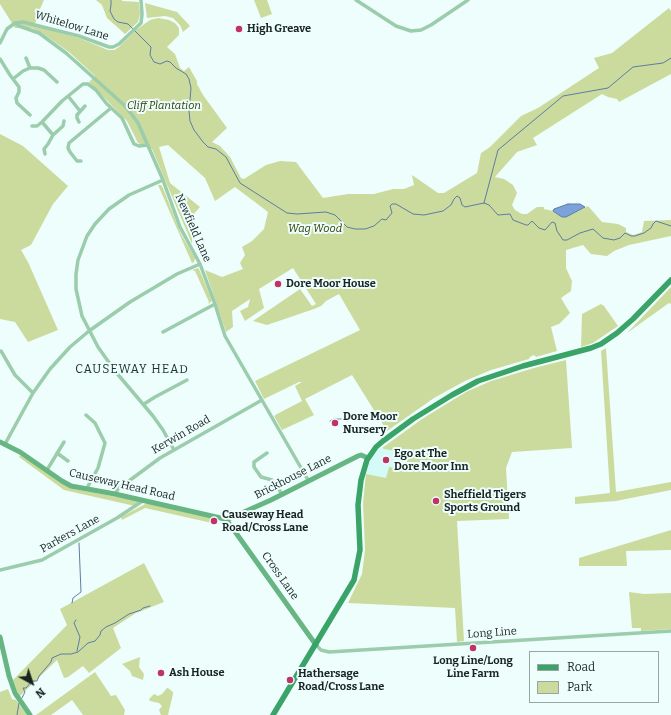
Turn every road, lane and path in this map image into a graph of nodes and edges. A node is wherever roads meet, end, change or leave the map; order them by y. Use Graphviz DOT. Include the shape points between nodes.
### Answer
graph roads {
  1 [pos="141,0"];
  2 [pos="356,0"];
  3 [pos="468,0"];
  4 [pos="15,23"];
  5 [pos="0,43"];
  6 [pos="26,58"];
  7 [pos="0,59"];
  8 [pos="30,68"];
  9 [pos="56,73"];
  10 [pos="52,77"];
  11 [pos="13,79"];
  12 [pos="58,82"];
  13 [pos="68,96"];
  14 [pos="85,106"];
  15 [pos="111,108"];
  16 [pos="80,112"];
  17 [pos="30,115"];
  18 [pos="64,121"];
  19 [pos="42,122"];
  20 [pos="79,122"];
  21 [pos="32,126"];
  22 [pos="53,135"];
  23 [pos="148,145"];
  24 [pos="45,154"];
  25 [pos="77,162"];
  26 [pos="163,180"];
  27 [pos="200,264"];
  28 [pos="671,280"];
  29 [pos="215,304"];
  30 [pos="89,331"];
  31 [pos="163,332"];
  32 [pos="0,351"];
  33 [pos="187,380"];
  34 [pos="33,393"];
  35 [pos="262,400"];
  36 [pos="144,404"];
  37 [pos="86,415"];
  38 [pos="64,442"];
  39 [pos="2,443"];
  40 [pos="174,450"];
  41 [pos="57,453"];
  42 [pos="267,453"];
  43 [pos="368,458"];
  44 [pos="68,461"];
  45 [pos="47,470"];
  46 [pos="308,480"];
  47 [pos="87,488"];
  48 [pos="115,494"];
  49 [pos="282,494"];
  50 [pos="144,500"];
  51 [pos="226,520"];
  52 [pos="0,570"];
  53 [pos="671,631"];
  54 [pos="0,636"];
  55 [pos="316,645"];
  56 [pos="30,715"];
  57 [pos="273,715"];
  1 -- 4 [label="street, Whitelow Lane" via="141,23 119,44 111,47 28,22"];
  2 -- 3 [label="street" via="396,26 411,31 431,25"];
  4 -- 5 [label="street" via="6,31"];
  4 -- 23 [label="street, Newfield Lane" via="39,33 54,44 119,100 136,119"];
  6 -- 8 [label="street"];
  7 -- 11 [label="street"];
  8 -- 10 [label="street" via="42,69"];
  8 -- 11 [label="street"];
  9 -- 10 [label="street"];
  10 -- 12 [label="street"];
  11 -- 17 [label="street" via="19,89 17,103"];
  13 -- 15 [label="street" via="83,84 88,84"];
  13 -- 16 [label="street"];
  13 -- 19 [label="street"];
  14 -- 16 [label="street"];
  15 -- 23 [label="street" via="126,123 134,144"];
  15 -- 25 [label="street" via="69,143 69,150"];
  16 -- 20 [label="street" via="77,116"];
  18 -- 22 [label="street" via="63,126"];
  19 -- 21 [label="street"];
  19 -- 22 [label="street"];
  22 -- 24 [label="street" via="44,149"];
  23 -- 26 [label="street, Newfield Lane"];
  26 -- 27 [label="street, Newfield Lane" via="180,227"];
  26 -- 30 [label="street" via="122,200 100,218 87,236 78,260 76,282 78,304"];
  27 -- 29 [label="street, Newfield Lane"];
  27 -- 30 [label="street" via="144,293"];
  28 -- 43 [label="main road" via="633,319 607,340 592,348 523,366 470,385 389,436"];
  29 -- 31 [label="street"];
  29 -- 35 [label="street, Newfield Lane" via="224,336"];
  30 -- 34 [label="street" via="56,361"];
  30 -- 36 [label="street" via="115,371"];
  32 -- 34 [label="street" via="15,376"];
  33 -- 36 [label="street"];
  34 -- 39 [label="street"];
  35 -- 40 [label="street, Kerwin Road"];
  35 -- 46 [label="street, Newfield Lane"];
  36 -- 40 [label="street" via="159,423"];
  37 -- 47 [label="street" via="95,423 105,443 98,468"];
  38 -- 41 [label="street"];
  39 -- 45 [label="street, Causeway Head Road"];
  40 -- 48 [label="street, Kerwin Road" via="153,462"];
  41 -- 44 [label="street"];
  41 -- 45 [label="street"];
  42 -- 49 [label="street" via="254,462 254,467 261,477 272,480"];
  43 -- 46 [label="street, Brickhouse Lane" via="358,456"];
  43 -- 55 [label="main road" via="359,488 360,550 357,572 350,589"];
  45 -- 47 [label="street, Causeway Head Road" via="67,484"];
  46 -- 49 [label="street, Brickhouse Lane"];
  47 -- 48 [label="street, Causeway Head Road"];
  48 -- 50 [label="street, Causeway Head Road"];
  49 -- 51 [label="street, Brickhouse Lane"];
  50 -- 51 [label="street, Causeway Head Road"];
  50 -- 52 [label="street, Parkers Lane" via="42,560"];
  51 -- 55 [label="street, Cross Lane"];
  53 -- 55 [label="street, Long Line" via="329,652 321,650"];
  54 -- 56 [label="street" via="15,693"];
  55 -- 57 [label="main road"];
}
